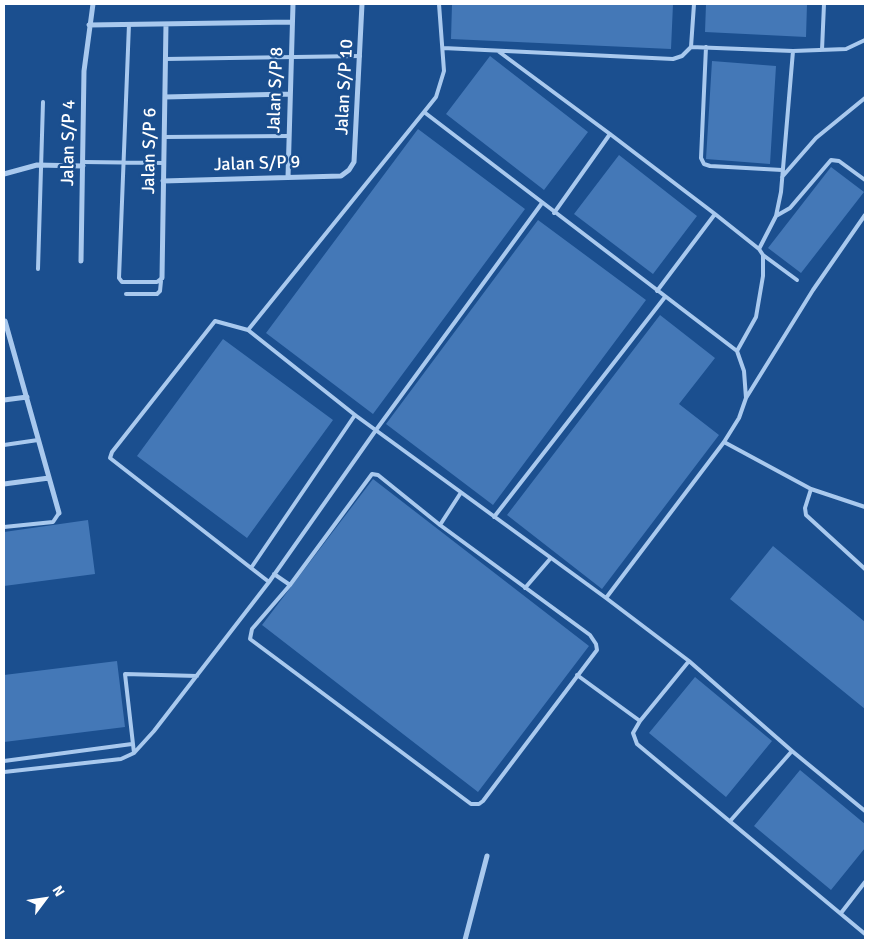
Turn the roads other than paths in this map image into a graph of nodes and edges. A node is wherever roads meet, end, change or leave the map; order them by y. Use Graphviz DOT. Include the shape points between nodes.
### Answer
graph roads {
  1 [pos="94,4"];
  2 [pos="293,4"];
  3 [pos="362,4"];
  4 [pos="439,4"];
  5 [pos="694,4"];
  6 [pos="824,4"];
  7 [pos="292,22"];
  8 [pos="89,24"];
  9 [pos="129,24"];
  10 [pos="166,24"];
  11 [pos="865,40"];
  12 [pos="859,43"];
  13 [pos="691,46"];
  14 [pos="865,46"];
  15 [pos="706,47"];
  16 [pos="443,48"];
  17 [pos="822,50"];
  18 [pos="498,51"];
  19 [pos="793,51"];
  20 [pos="360,56"];
  21 [pos="291,57"];
  22 [pos="165,59"];
  23 [pos="290,94"];
  24 [pos="165,97"];
  25 [pos="865,98"];
  26 [pos="42,102"];
  27 [pos="424,112"];
  28 [pos="610,134"];
  29 [pos="289,136"];
  30 [pos="164,137"];
  31 [pos="122,163"];
  32 [pos="164,163"];
  33 [pos="83,164"];
  34 [pos="40,165"];
  35 [pos="349,170"];
  36 [pos="782,170"];
  37 [pos="4,174"];
  38 [pos="288,177"];
  39 [pos="782,177"];
  40 [pos="865,180"];
  41 [pos="164,182"];
  42 [pos="542,203"];
  43 [pos="554,213"];
  44 [pos="715,214"];
  45 [pos="865,215"];
  46 [pos="776,216"];
  47 [pos="759,249"];
  48 [pos="763,254"];
  49 [pos="81,261"];
  50 [pos="38,269"];
  51 [pos="161,280"];
  52 [pos="797,280"];
  53 [pos="657,291"];
  54 [pos="126,294"];
  55 [pos="665,296"];
  56 [pos="5,321"];
  57 [pos="248,330"];
  58 [pos="737,351"];
  59 [pos="27,397"];
  60 [pos="746,398"];
  61 [pos="4,400"];
  62 [pos="355,415"];
  63 [pos="376,430"];
  64 [pos="38,440"];
  65 [pos="724,442"];
  66 [pos="4,445"];
  67 [pos="49,478"];
  68 [pos="4,484"];
  69 [pos="811,489"];
  70 [pos="460,494"];
  71 [pos="865,507"];
  72 [pos="59,513"];
  73 [pos="494,518"];
  74 [pos="440,525"];
  75 [pos="4,527"];
  76 [pos="550,558"];
  77 [pos="251,568"];
  78 [pos="865,569"];
  79 [pos="274,574"];
  80 [pos="269,582"];
  81 [pos="290,585"];
  82 [pos="525,588"];
  83 [pos="606,598"];
  84 [pos="689,661"];
  85 [pos="578,675"];
  86 [pos="197,676"];
  87 [pos="640,721"];
  88 [pos="132,744"];
  89 [pos="792,751"];
  90 [pos="134,753"];
  91 [pos="4,761"];
  92 [pos="4,772"];
  93 [pos="865,811"];
  94 [pos="731,820"];
  95 [pos="487,856"];
  96 [pos="865,882"];
  97 [pos="841,913"];
  98 [pos="865,934"];
  99 [pos="465,940"];
  1 -- 8 [label="street, Jalan S/P 4"];
  2 -- 7 [label="street, Jalan S/P 8"];
  3 -- 20 [label="street, Jalan S/P 10"];
  4 -- 16 [label="lane"];
  5 -- 13 [label="lane"];
  6 -- 17 [label="lane"];
  7 -- 10 [label="street"];
  7 -- 21 [label="street, Jalan S/P 8"];
  8 -- 9 [label="street"];
  8 -- 33 [label="street, Jalan S/P 4" via="84,71"];
  9 -- 10 [label="street"];
  9 -- 31 [label="lane"];
  10 -- 22 [label="street, Jalan S/P 6"];
  11 -- 12 [label="lane"];
  12 -- 14 [label="lane"];
  12 -- 17 [label="lane" via="846,49"];
  13 -- 15 [label="lane"];
  13 -- 18 [label="lane" via="682,56 673,59"];
  15 -- 19 [label="lane"];
  15 -- 36 [label="lane" via="701,158 704,164"];
  16 -- 18 [label="lane"];
  16 -- 27 [label="lane" via="444,71 436,97"];
  17 -- 19 [label="lane"];
  18 -- 28 [label="lane"];
  19 -- 36 [label="lane"];
  20 -- 21 [label="lane"];
  20 -- 35 [label="street, Jalan S/P 10" via="354,162"];
  21 -- 22 [label="lane"];
  21 -- 23 [label="street, Jalan S/P 8"];
  22 -- 24 [label="street, Jalan S/P 6"];
  23 -- 24 [label="street"];
  23 -- 29 [label="street, Jalan S/P 8"];
  24 -- 30 [label="street, Jalan S/P 6"];
  25 -- 39 [label="lane" via="816,138"];
  26 -- 34 [label="lane"];
  27 -- 42 [label="lane"];
  27 -- 57 [label="lane"];
  28 -- 43 [label="lane"];
  28 -- 44 [label="lane"];
  29 -- 30 [label="lane"];
  29 -- 38 [label="street, Jalan S/P 8"];
  30 -- 32 [label="street, Jalan S/P 6"];
  31 -- 32 [label="lane"];
  31 -- 33 [label="lane"];
  31 -- 51 [label="lane" via="120,280"];
  32 -- 41 [label="street, Jalan S/P 6"];
  33 -- 34 [label="street"];
  33 -- 49 [label="street, Jalan S/P 4"];
  34 -- 37 [label="street"];
  34 -- 50 [label="lane"];
  35 -- 38 [label="street, Jalan S/P 9" via="341,176"];
  36 -- 39 [label="lane"];
  38 -- 41 [label="street, Jalan S/P 9"];
  39 -- 46 [label="lane"];
  40 -- 46 [label="lane" via="839,161 831,160 790,208"];
  41 -- 51 [label="street, Jalan S/P 6"];
  42 -- 43 [label="lane"];
  42 -- 63 [label="lane"];
  43 -- 53 [label="lane"];
  44 -- 47 [label="lane"];
  44 -- 53 [label="lane"];
  45 -- 60 [label="lane" via="813,290"];
  46 -- 47 [label="lane"];
  47 -- 48 [label="lane"];
  48 -- 52 [label="lane"];
  48 -- 58 [label="lane" via="756,318"];
  51 -- 54 [label="lane" via="157,294"];
  53 -- 55 [label="lane"];
  55 -- 58 [label="lane"];
  55 -- 73 [label="lane"];
  56 -- 59 [label="street"];
  57 -- 62 [label="lane"];
  57 -- 77 [label="lane" via="219,321 212,323 110,458"];
  58 -- 60 [label="lane" via="744,371"];
  59 -- 61 [label="street"];
  59 -- 64 [label="street"];
  60 -- 65 [label="lane" via="739,418"];
  62 -- 63 [label="lane"];
  62 -- 77 [label="lane"];
  63 -- 70 [label="lane"];
  63 -- 79 [label="lane"];
  64 -- 66 [label="lane"];
  64 -- 67 [label="street"];
  65 -- 69 [label="lane"];
  65 -- 83 [label="lane"];
  67 -- 68 [label="street"];
  67 -- 72 [label="street"];
  69 -- 71 [label="lane"];
  69 -- 78 [label="lane" via="806,515"];
  70 -- 73 [label="lane"];
  70 -- 74 [label="lane"];
  72 -- 75 [label="lane" via="54,522"];
  73 -- 76 [label="lane"];
  74 -- 81 [label="lane" via="378,475 372,474"];
  74 -- 82 [label="lane"];
  76 -- 82 [label="lane"];
  76 -- 83 [label="lane"];
  77 -- 80 [label="lane"];
  79 -- 80 [label="lane"];
  79 -- 81 [label="lane"];
  80 -- 86 [label="lane"];
  81 -- 85 [label="lane" via="252,629 250,639 471,804 483,801"];
  82 -- 85 [label="lane" via="595,639 597,650"];
  83 -- 84 [label="lane"];
  84 -- 87 [label="lane"];
  84 -- 89 [label="lane"];
  85 -- 87 [label="lane"];
  86 -- 88 [label="lane" via="125,674"];
  86 -- 90 [label="lane"];
  87 -- 94 [label="lane" via="633,733 638,744"];
  88 -- 90 [label="lane"];
  88 -- 91 [label="lane"];
  89 -- 93 [label="lane"];
  89 -- 94 [label="lane"];
  90 -- 92 [label="lane" via="121,759"];
  94 -- 97 [label="lane"];
  95 -- 99 [label="street"];
  96 -- 97 [label="lane"];
  97 -- 98 [label="lane"];
}
